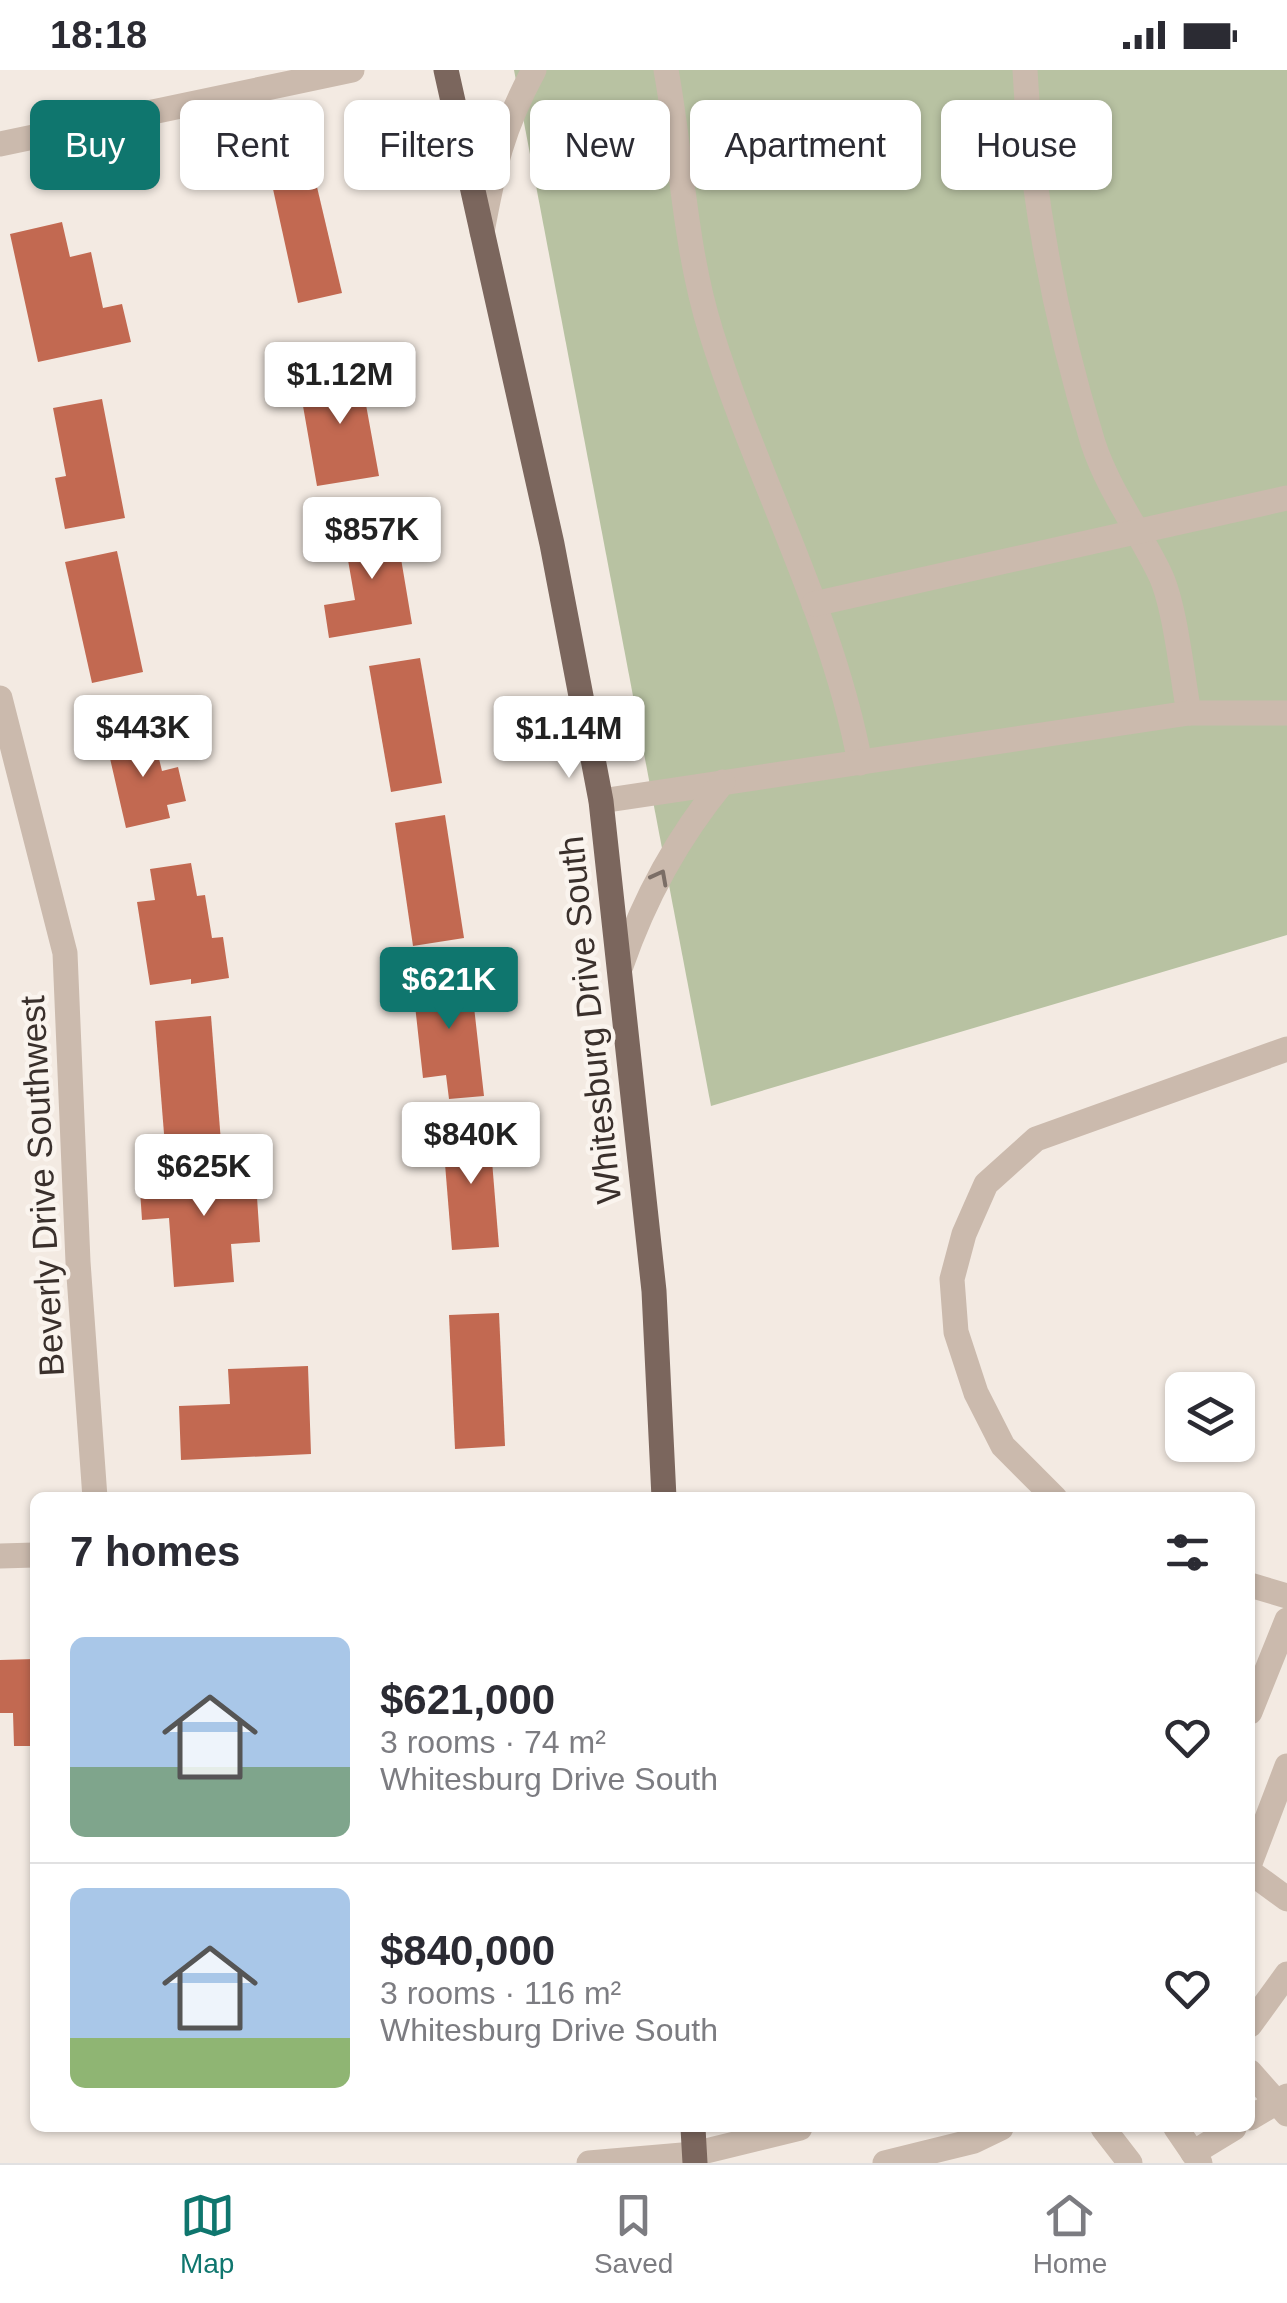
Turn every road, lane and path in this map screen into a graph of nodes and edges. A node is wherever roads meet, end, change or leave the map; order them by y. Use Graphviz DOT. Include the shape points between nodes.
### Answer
graph roads {
  1 [pos="352,70"];
  2 [pos="446,70"];
  3 [pos="534,70"];
  4 [pos="666,70"];
  5 [pos="1025,70"];
  6 [pos="0,144"];
  7 [pos="482,232"];
  8 [pos="1287,498"];
  9 [pos="1135,533"];
  10 [pos="814,604"];
  11 [pos="1,711"];
  12 [pos="1188,713"];
  13 [pos="1287,713"];
  14 [pos="860,762"];
  15 [pos="722,782"];
  16 [pos="601,801"];
  17 [pos="620,966"];
  18 [pos="1287,1049"];
  19 [pos="95,1492"];
  20 [pos="664,1492"];
  21 [pos="1049,1492"];
  22 [pos="30,1554"];
  23 [pos="0,1556"];
  24 [pos="1255,1586"];
  25 [pos="1287,1596"];
  26 [pos="1287,1620"];
  27 [pos="1255,1700"];
  28 [pos="1287,1766"];
  29 [pos="1255,1850"];
  30 [pos="1255,1876"];
  31 [pos="1287,1900"];
  32 [pos="1287,1974"];
  33 [pos="1255,2018"];
  34 [pos="1255,2077"];
  35 [pos="1283,2104"];
  36 [pos="1255,2116"];
  37 [pos="693,2132"];
  38 [pos="786,2132"];
  39 [pos="993,2132"];
  40 [pos="1106,2132"];
  41 [pos="1179,2132"];
  42 [pos="1229,2132"];
  43 [pos="694,2158"];
  44 [pos="1197,2158"];
  45 [pos="589,2163"];
  46 [pos="719,2163"];
  47 [pos="885,2163"];
  48 [pos="1130,2163"];
  1 -- 6 [label="street"];
  2 -- 7 [label="main road, Whitesburg Drive South"];
  3 -- 7 [label="street" via="496,158"];
  4 -- 10 [label="street" via="686,226 710,328"];
  5 -- 9 [label="street" via="1028,151 1070,356 1094,447"];
  7 -- 16 [label="main road, Whitesburg Drive South"];
  8 -- 9 [label="street"];
  9 -- 10 [label="street"];
  9 -- 12 [label="street" via="1161,574"];
  10 -- 14 [label="street"];
  11 -- 19 [label="street, Beverly Drive Southwest" via="65,953"];
  12 -- 13 [label="street"];
  12 -- 14 [label="street"];
  14 -- 15 [label="street"];
  15 -- 16 [label="street"];
  17 -- 15 [label="street, one-way" via="656,883"];
  16 -- 17 [label="main road, Whitesburg Drive South"];
  17 -- 20 [label="main road, Whitesburg Drive South" via="654,1291"];
  18 -- 21 [label="street" via="1036,1139 986,1184 952,1279 956,1332 1003,1446"];
  22 -- 23 [label="street"];
  24 -- 25 [label="street"];
  26 -- 27 [label="street"];
  28 -- 29 [label="street"];
  30 -- 31 [label="street"];
  32 -- 33 [label="street"];
  34 -- 35 [label="street"];
  35 -- 36 [label="street"];
  37 -- 43 [label="main road"];
  38 -- 43 [label="street"];
  39 -- 47 [label="street"];
  40 -- 48 [label="street"];
  41 -- 44 [label="street"];
  42 -- 44 [label="street"];
  43 -- 45 [label="street"];
  43 -- 46 [label="street"];
}
